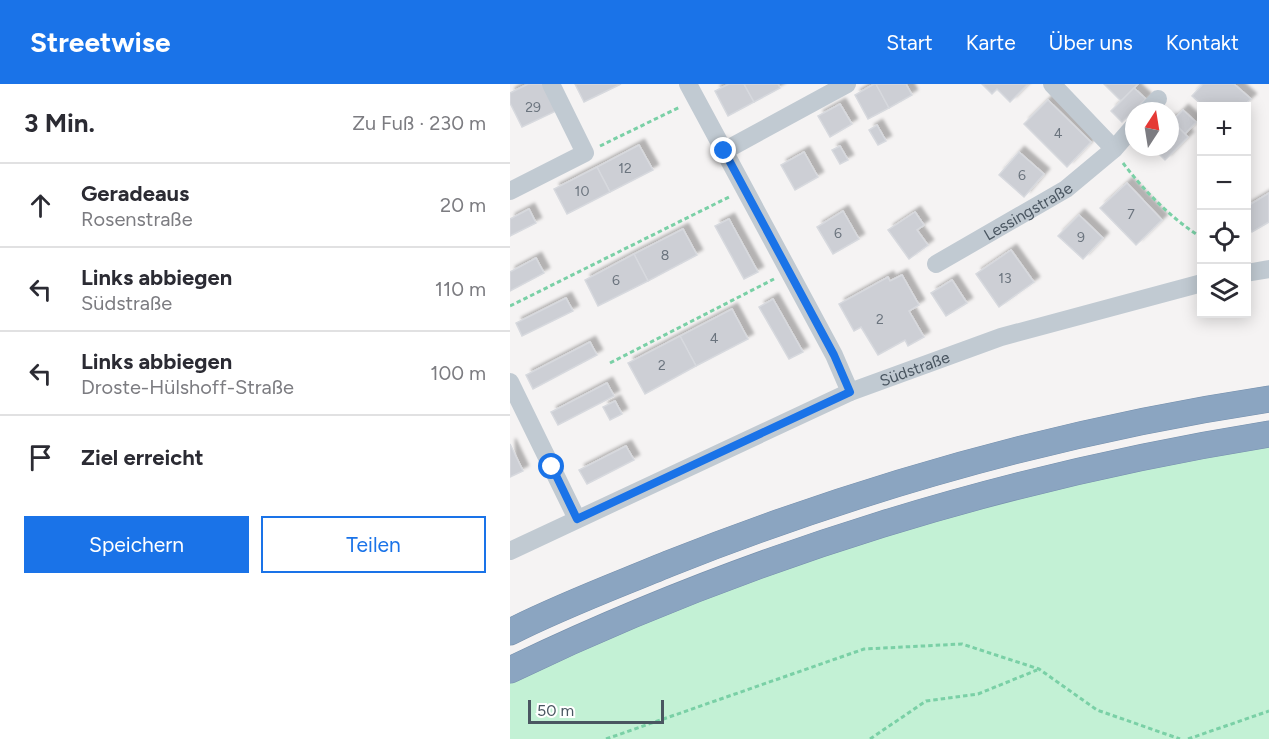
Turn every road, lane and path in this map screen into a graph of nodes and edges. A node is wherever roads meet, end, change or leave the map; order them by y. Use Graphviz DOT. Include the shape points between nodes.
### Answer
graph roads {
  1 [pos="550,84"];
  2 [pos="688,84"];
  3 [pos="847,84"];
  4 [pos="1052,84"];
  5 [pos="671,111"];
  6 [pos="1125,136"];
  7 [pos="1114,148"];
  8 [pos="724,151"];
  9 [pos="585,153"];
  10 [pos="510,191"];
  11 [pos="719,202"];
  12 [pos="1197,234"];
  13 [pos="936,264"];
  14 [pos="1269,269"];
  15 [pos="789,271"];
  16 [pos="1251,272"];
  17 [pos="1197,284"];
  18 [pos="510,306"];
  19 [pos="610,363"];
  20 [pos="510,382"];
  21 [pos="850,392"];
  22 [pos="1269,399"];
  23 [pos="1269,434"];
  24 [pos="577,519"];
  25 [pos="510,551"];
  26 [pos="510,632"];
  27 [pos="1039,669"];
  28 [pos="510,670"];
  29 [pos="1269,711"];
  30 [pos="606,739"];
  31 [pos="870,739"];
  32 [pos="1180,739"];
  33 [pos="1188,739"];
  1 -- 9 [label="street"];
  2 -- 8 [label="street"];
  3 -- 8 [label="street"];
  4 -- 7 [label="street"];
  5 -- 9 [label="path"];
  6 -- 7 [label="street, Lessingstraße"];
  7 -- 12 [label="path" via="1139,185"];
  7 -- 13 [label="street, Lessingstraße" via="1066,189"];
  8 -- 15 [label="street"];
  9 -- 10 [label="street"];
  11 -- 18 [label="path"];
  14 -- 16 [label="street"];
  15 -- 19 [label="path"];
  15 -- 21 [label="street"];
  17 -- 21 [label="street, Südstraße" via="1001,337"];
  20 -- 24 [label="street"];
  21 -- 24 [label="street, Südstraße"];
  22 -- 26 [label="highway" via="1104,428 926,474 725,542"];
  23 -- 28 [label="highway" via="1111,463 930,510 729,577"];
  24 -- 25 [label="street, Südstraße"];
  27 -- 30 [label="path" via="962,644 864,649"];
  27 -- 31 [label="path" via="978,694 926,701"];
  27 -- 32 [label="path" via="1096,710"];
  29 -- 33 [label="path"];
}
